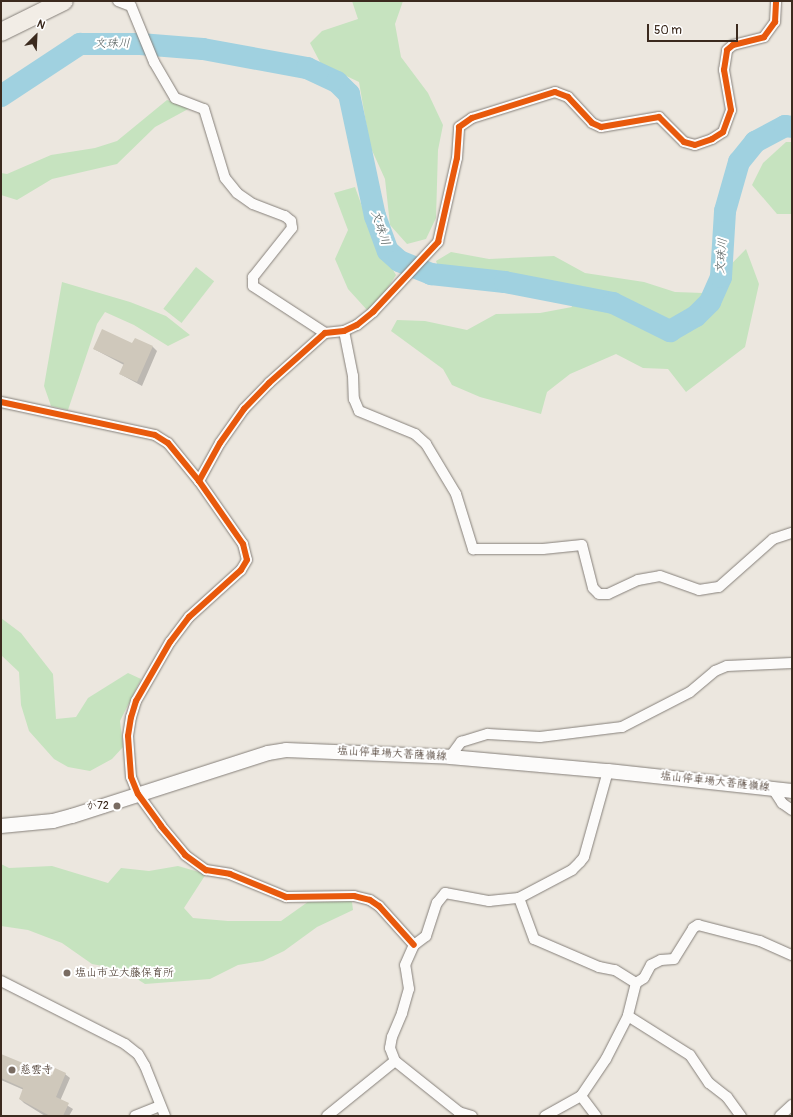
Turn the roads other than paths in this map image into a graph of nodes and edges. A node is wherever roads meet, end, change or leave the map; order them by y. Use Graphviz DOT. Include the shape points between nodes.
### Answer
graph roads {
  1 [pos="64,1"];
  2 [pos="118,1"];
  3 [pos="776,1"];
  4 [pos="1,32"];
  5 [pos="344,330"];
  6 [pos="325,333"];
  7 [pos="1,402"];
  8 [pos="199,481"];
  9 [pos="792,533"];
  10 [pos="792,663"];
  11 [pos="450,757"];
  12 [pos="608,771"];
  13 [pos="773,789"];
  14 [pos="792,791"];
  15 [pos="138,794"];
  16 [pos="792,810"];
  17 [pos="1,826"];
  18 [pos="519,898"];
  19 [pos="414,945"];
  20 [pos="792,955"];
  21 [pos="1,981"];
  22 [pos="636,984"];
  23 [pos="628,1016"];
  24 [pos="395,1061"];
  25 [pos="581,1096"];
  26 [pos="792,1105"];
  27 [pos="160,1106"];
  28 [pos="457,1114"];
  29 [pos="135,1116"];
  30 [pos="164,1116"];
  31 [pos="327,1116"];
  32 [pos="472,1116"];
  33 [pos="545,1116"];
  34 [pos="596,1116"];
  35 [pos="741,1116"];
  36 [pos="780,1116"];
  1 -- 4 [label="highway"];
  2 -- 6 [label="street" via="131,6 154,62 175,98 204,110 209,118 225,178 237,193 253,204 285,216 291,221 292,228 253,278 253,286"];
  3 -- 5 [label="street" via="775,22 764,37 733,44 727,50 724,70 731,110 723,132 712,139 695,145 684,142 659,117 601,126 582,114 568,97 555,92 472,118 459,127 456,166 438,242 373,312 357,325"];
  5 -- 6 [label="street"];
  5 -- 9 [label="street" via="353,376 354,399 359,411 415,434 426,444 456,494 473,549 543,549 582,545 593,588 599,594 608,594 638,580 660,576 699,590 719,587 773,539"];
  6 -- 8 [label="street" via="244,409 220,443"];
  7 -- 8 [label="street" via="155,435 168,443"];
  8 -- 15 [label="street" via="243,544 247,560 240,570 189,617 159,660 136,701 128,736 131,778"];
  10 -- 11 [label="street" via="727,666 715,671 690,692 622,727 540,736 488,734 461,742"];
  11 -- 12 [label="main road, 塩山停車場大菩薩嶺線"];
  11 -- 15 [label="main road, 塩山停車場大菩薩嶺線" via="286,750"];
  12 -- 13 [label="main road, 塩山停車場大菩薩嶺線"];
  12 -- 18 [label="street" via="584,857 572,870"];
  13 -- 14 [label="main road, 塩山停車場大菩薩嶺線"];
  13 -- 16 [label="street" via="782,803"];
  15 -- 17 [label="main road, 塩山停車場大菩薩嶺線" via="53,821"];
  15 -- 19 [label="street" via="185,855 198,866 230,874 286,897 362,897 378,906"];
  18 -- 19 [label="street" via="489,901 445,893 437,903 426,936"];
  18 -- 22 [label="street" via="534,939 599,967 615,970"];
  19 -- 24 [label="street" via="405,965 409,989 390,1048"];
  20 -- 22 [label="street" via="760,941 698,925 693,928 674,958 661,960 652,965 644,978"];
  21 -- 27 [label="street" via="125,1044 138,1054"];
  22 -- 23 [label="street"];
  23 -- 25 [label="street" via="606,1059"];
  23 -- 35 [label="street" via="690,1055 709,1083 727,1097"];
  24 -- 28 [label="street" via="422,1080"];
  24 -- 31 [label="street"];
  25 -- 33 [label="street"];
  25 -- 34 [label="street"];
  26 -- 36 [label="street"];
  27 -- 29 [label="street"];
  27 -- 30 [label="street"];
  28 -- 32 [label="street"];
}
